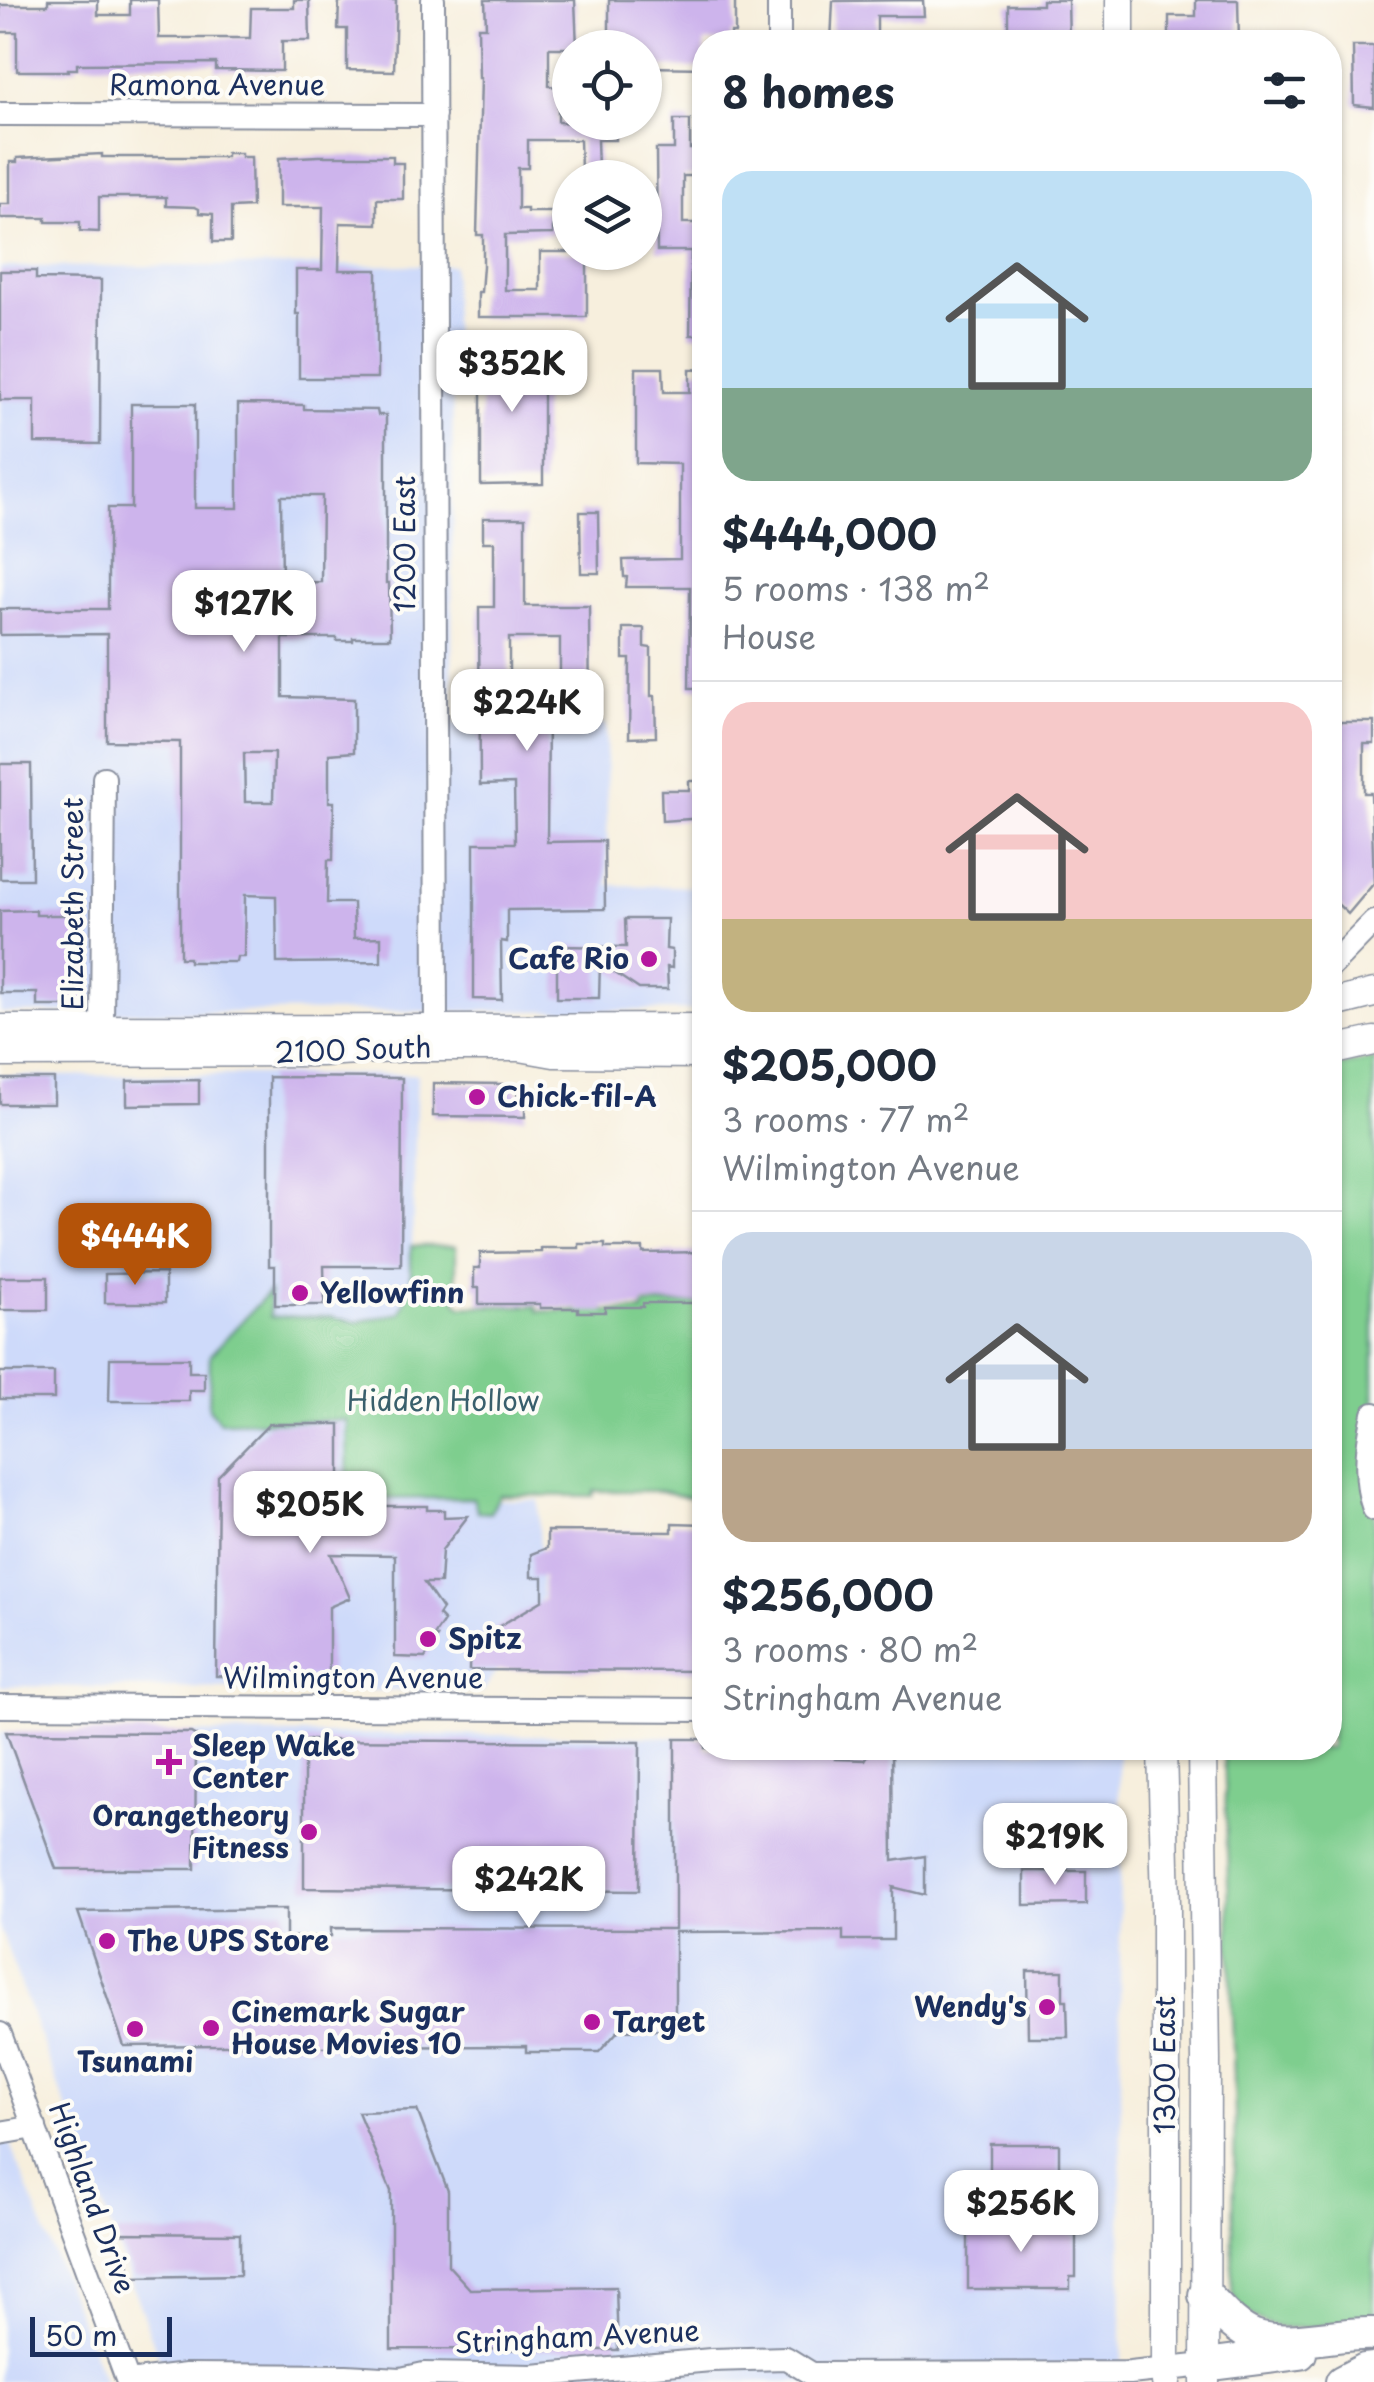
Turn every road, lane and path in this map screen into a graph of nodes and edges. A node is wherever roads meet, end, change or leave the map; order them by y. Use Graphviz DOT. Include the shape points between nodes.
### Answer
graph roads {
  1 [pos="434,0"];
  2 [pos="779,0"];
  3 [pos="1120,0"];
  4 [pos="780,30"];
  5 [pos="1120,30"];
  6 [pos="0,114"];
  7 [pos="434,116"];
  8 [pos="104,778"];
  9 [pos="1374,922"];
  10 [pos="1342,955"];
  11 [pos="1374,993"];
  12 [pos="1342,1001"];
  13 [pos="436,1028"];
  14 [pos="692,1028"];
  15 [pos="0,1030"];
  16 [pos="102,1030"];
  17 [pos="320,1031"];
  18 [pos="692,1040"];
  19 [pos="1374,1041"];
  20 [pos="1342,1049"];
  21 [pos="232,1052"];
  22 [pos="0,1053"];
  23 [pos="593,1054"];
  24 [pos="692,1054"];
  25 [pos="1372,1421"];
  26 [pos="1374,1508"];
  27 [pos="0,1706"];
  28 [pos="692,1710"];
  29 [pos="1162,1760"];
  30 [pos="1202,1760"];
  31 [pos="0,2034"];
  32 [pos="35,2127"];
  33 [pos="0,2133"];
  34 [pos="1205,2296"];
  35 [pos="1374,2334"];
  36 [pos="1374,2342"];
  37 [pos="1374,2369"];
  38 [pos="1205,2373"];
  39 [pos="1166,2375"];
  40 [pos="807,2378"];
  41 [pos="403,2381"];
  42 [pos="128,2382"];
  43 [pos="1342,2382"];
  1 -- 7 [label="street, 1200 East"];
  2 -- 4 [label="street"];
  3 -- 5 [label="main road"];
  6 -- 7 [label="street, Ramona Avenue"];
  7 -- 13 [label="street, 1200 East"];
  8 -- 16 [label="street, Elizabeth Street"];
  9 -- 10 [label="street"];
  11 -- 12 [label="main road"];
  13 -- 14 [label="main road, 2100 South"];
  13 -- 17 [label="main road, 2100 South"];
  15 -- 16 [label="main road, 2100 South"];
  16 -- 17 [label="main road, 2100 South"];
  17 -- 21 [label="main road" via="310,1040 241,1041"];
  18 -- 23 [label="main road" via="625,1041"];
  19 -- 20 [label="main road"];
  21 -- 22 [label="main road, 2100 South"];
  21 -- 23 [label="main road, 2100 South" via="520,1047"];
  23 -- 24 [label="main road, 2100 South"];
  25 -- 26 [label="street" via="1367,1470"];
  27 -- 28 [label="street, Wilmington Avenue"];
  29 -- 39 [label="main road, 1300 East"];
  30 -- 34 [label="main road, 1300 East"];
  31 -- 32 [label="street, Highland Drive"];
  32 -- 33 [label="street"];
  32 -- 42 [label="street, Highland Drive"];
  34 -- 35 [label="highway" via="1255,2336 1282,2341"];
  34 -- 38 [label="main road, 1300 East"];
  36 -- 38 [label="highway"];
  37 -- 43 [label="highway"];
  38 -- 39 [label="street, Stringham Avenue"];
  39 -- 40 [label="street, Stringham Avenue"];
  40 -- 41 [label="street, Stringham Avenue" via="786,2358 532,2376 424,2374"];
  41 -- 42 [label="street, Stringham Avenue" via="186,2375"];
}
